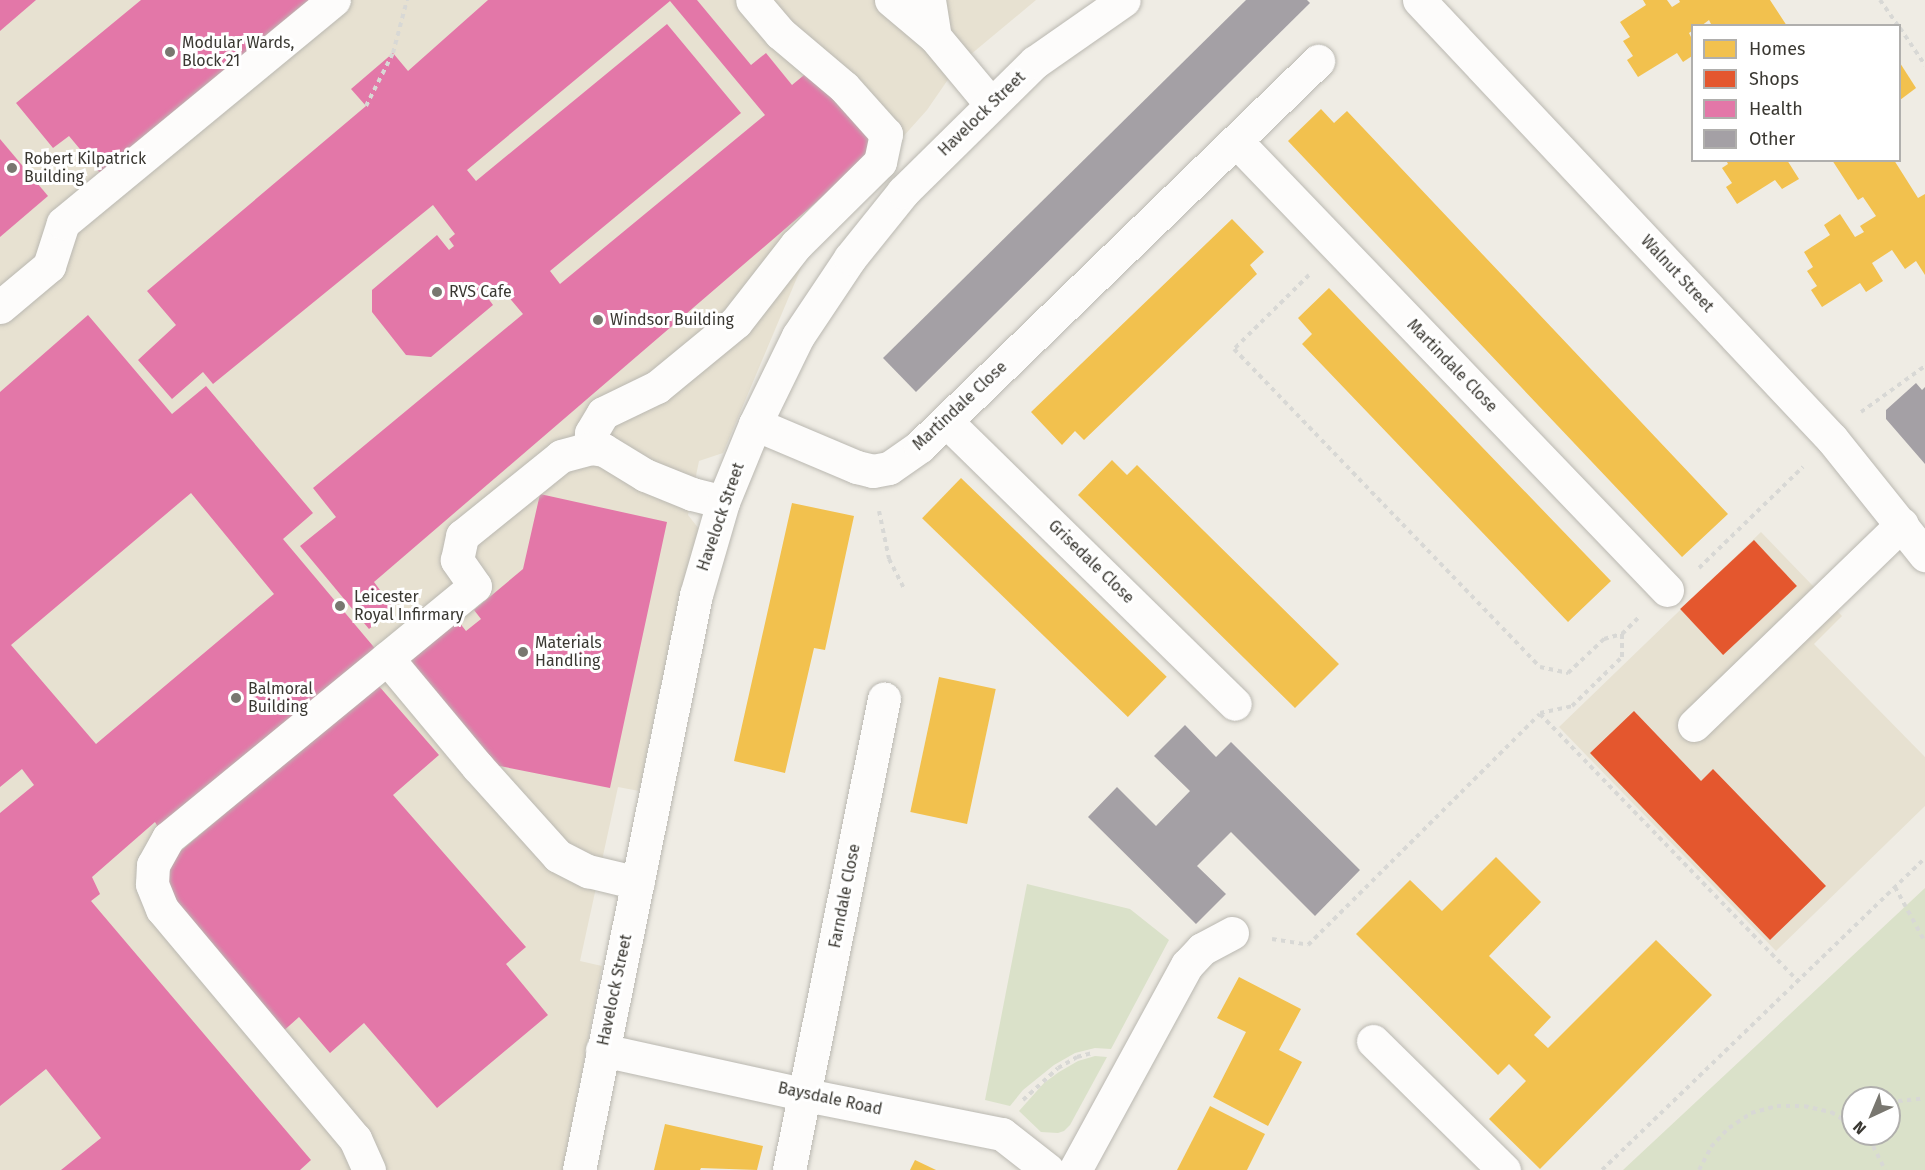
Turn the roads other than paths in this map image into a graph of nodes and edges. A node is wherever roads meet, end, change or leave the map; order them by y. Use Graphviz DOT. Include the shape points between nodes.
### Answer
graph roads {
  1 [pos="334,0"];
  2 [pos="752,0"];
  3 [pos="1124,0"];
  4 [pos="1419,0"];
  5 [pos="914,11"];
  6 [pos="1318,61"];
  7 [pos="990,103"];
  8 [pos="1237,142"];
  9 [pos="0,307"];
  10 [pos="946,421"];
  11 [pos="755,424"];
  12 [pos="590,448"];
  13 [pos="723,502"];
  14 [pos="1902,524"];
  15 [pos="1925,555"];
  16 [pos="1667,591"];
  17 [pos="387,658"];
  18 [pos="884,698"];
  19 [pos="1235,704"];
  20 [pos="1694,725"];
  21 [pos="638,883"];
  22 [pos="1232,933"];
  23 [pos="1372,1041"];
  24 [pos="602,1050"];
  25 [pos="806,1095"];
  26 [pos="369,1170"];
  27 [pos="579,1170"];
  28 [pos="789,1170"];
  29 [pos="1048,1170"];
  30 [pos="1075,1170"];
  31 [pos="1504,1170"];
  1 -- 9 [label="street" via="63,224 50,266"];
  2 -- 12 [label="street" via="780,33 844,87 886,134 880,162 796,245 736,322 657,387 603,413 591,433"];
  3 -- 7 [label="street, Havelock Street" via="1035,62"];
  4 -- 14 [label="street, Walnut Street" via="1832,439"];
  5 -- 7 [label="street"];
  6 -- 8 [label="street, Martindale Close"];
  7 -- 11 [label="street, Havelock Street" via="903,192 850,258 798,336"];
  8 -- 10 [label="street, Martindale Close"];
  8 -- 16 [label="street, Martindale Close"];
  10 -- 11 [label="street, Martindale Close" via="889,468 873,471"];
  10 -- 19 [label="street, Grisedale Close"];
  11 -- 13 [label="street, Havelock Street"];
  12 -- 13 [label="street" via="604,450 645,475"];
  12 -- 17 [label="street" via="561,456 462,536 457,560 475,586"];
  13 -- 21 [label="street, Havelock Street" via="696,595"];
  14 -- 15 [label="street, Walnut Street"];
  14 -- 20 [label="street"];
  17 -- 21 [label="street" via="558,856 588,871"];
  17 -- 26 [label="street" via="168,838 153,865 152,884 162,909 355,1139"];
  18 -- 25 [label="street, Farndale Close"];
  21 -- 24 [label="street, Havelock Street"];
  22 -- 30 [label="street" via="1202,949 1187,965"];
  23 -- 31 [label="street"];
  24 -- 25 [label="street, Baysdale Road"];
  24 -- 27 [label="street, Havelock Street"];
  25 -- 28 [label="street, Farndale Close"];
  25 -- 29 [label="street, Baysdale Road" via="1002,1134"];
}
